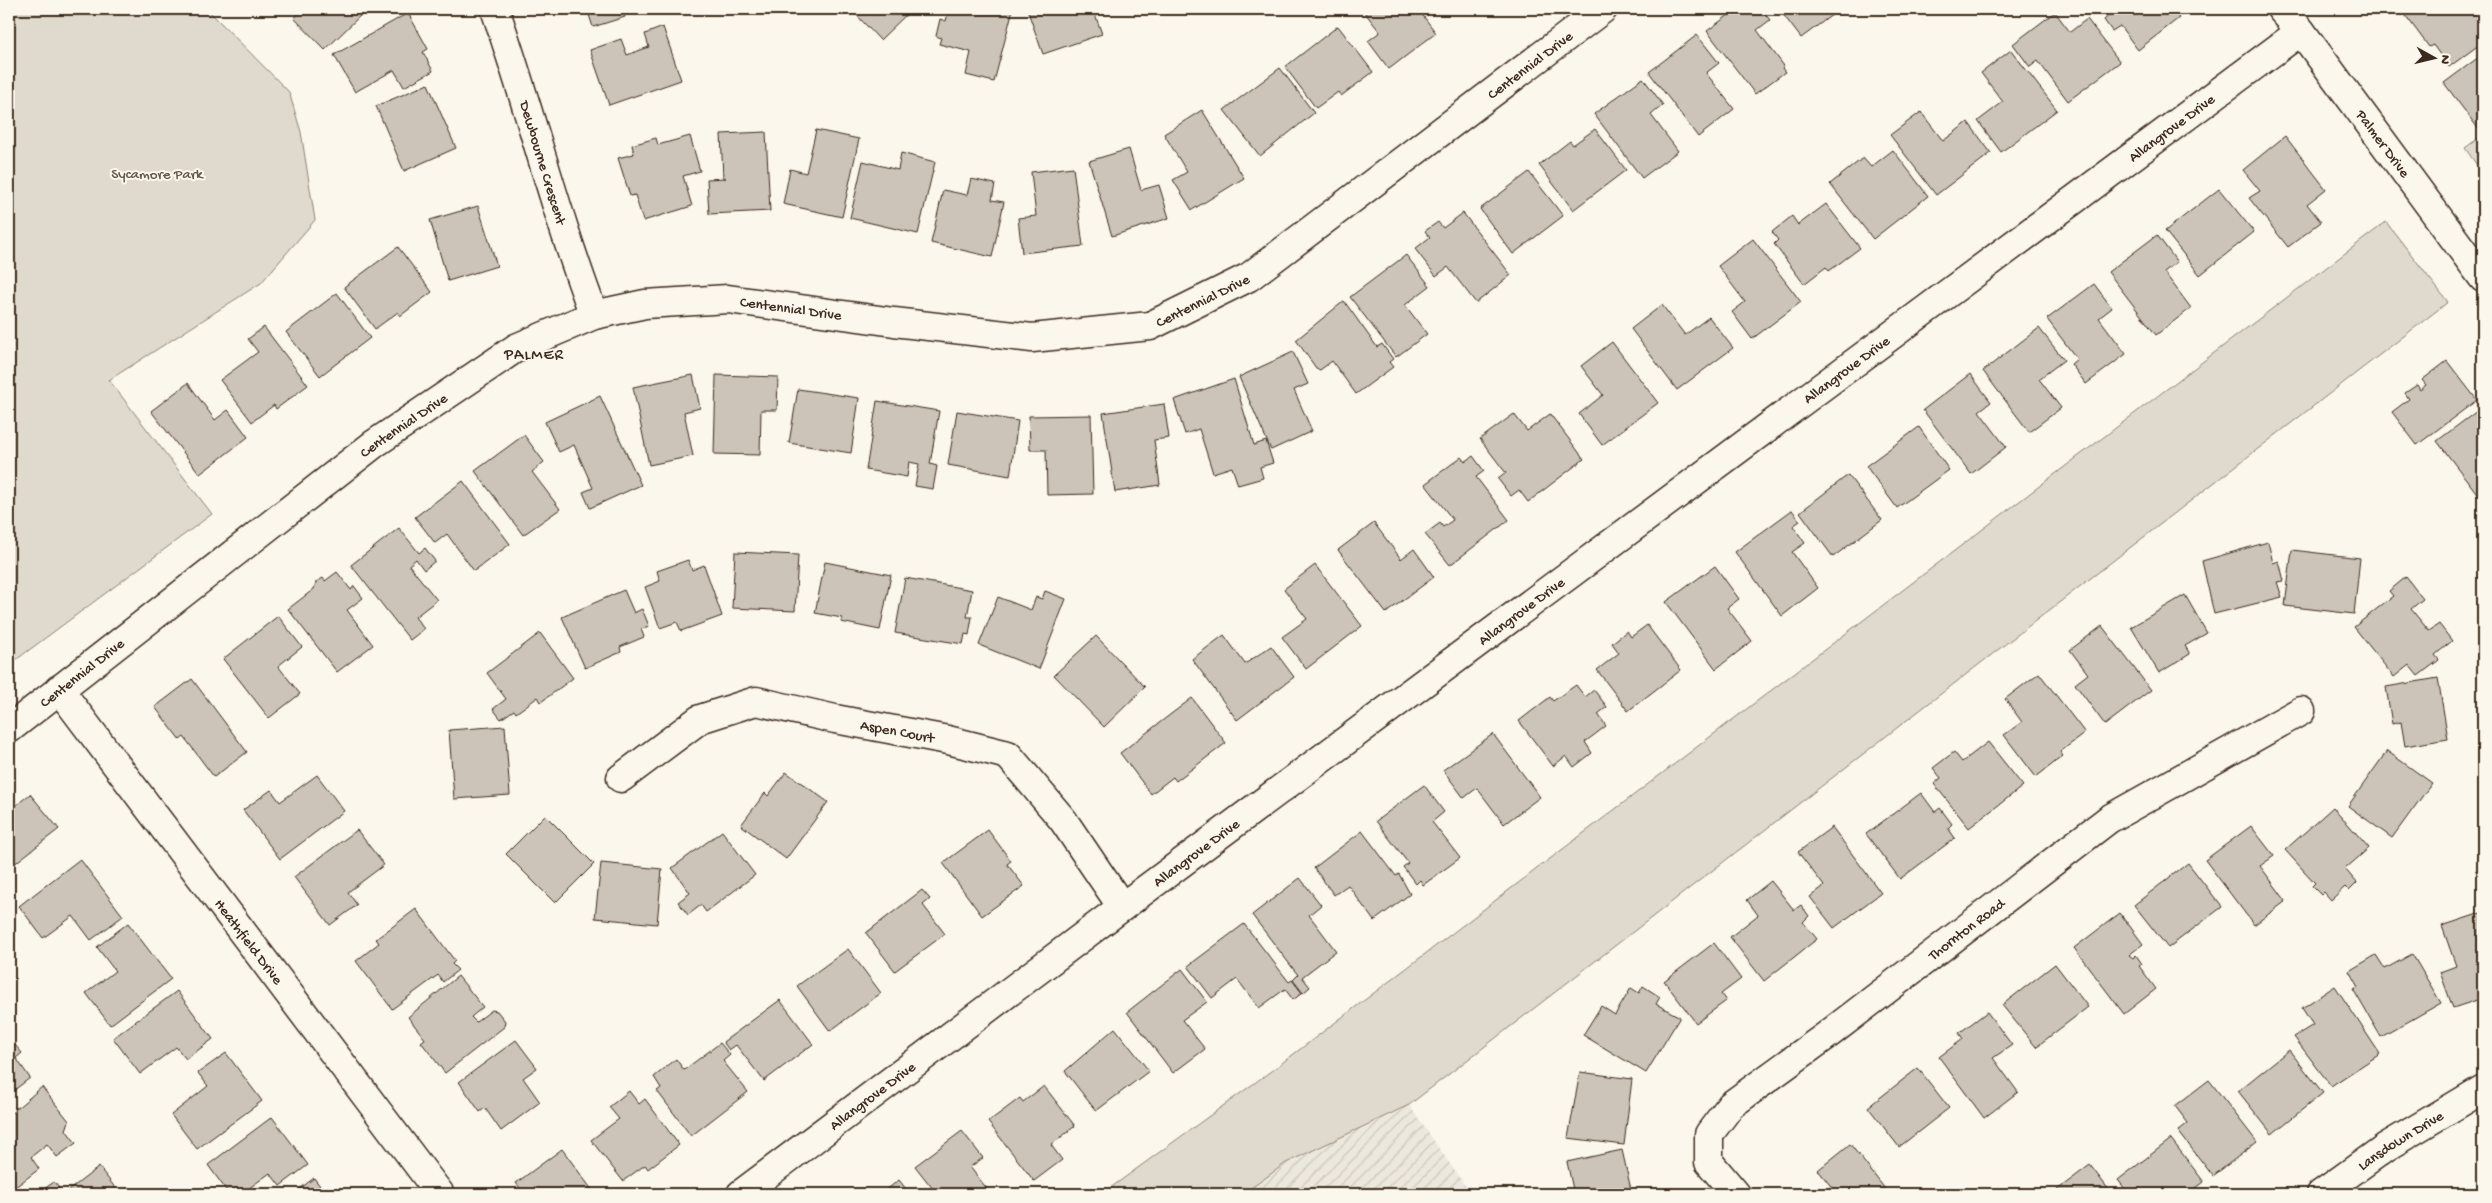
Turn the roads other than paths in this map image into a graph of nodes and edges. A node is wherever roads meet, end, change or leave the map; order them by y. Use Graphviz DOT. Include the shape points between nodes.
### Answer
graph roads {
  1 [pos="495,9"];
  2 [pos="1603,9"];
  3 [pos="2281,9"];
  4 [pos="2301,31"];
  5 [pos="2483,278"];
  6 [pos="594,315"];
  7 [pos="59,689"];
  8 [pos="2302,711"];
  9 [pos="9,729"];
  10 [pos="620,778"];
  11 [pos="1122,906"];
  12 [pos="2483,1089"];
  13 [pos="440,1194"];
  14 [pos="741,1194"];
  15 [pos="1736,1194"];
  16 [pos="2321,1194"];
  1 -- 6 [label="street, Dewbourne Crescent" via="574,262"];
  2 -- 6 [label="street, Centennial Drive" via="1249,277 1150,326 1032,338 728,299 645,304"];
  3 -- 4 [label="street, Palmer Drive"];
  4 -- 5 [label="street, Palmer Drive"];
  4 -- 11 [label="street, Allangrove Drive"];
  6 -- 7 [label="street, Centennial Drive" via="516,348 374,444"];
  7 -- 9 [label="street, Centennial Drive"];
  7 -- 13 [label="street, Heathfield Drive"];
  8 -- 15 [label="street, Thornton Road" via="2109,819 1731,1105 1709,1134 1709,1162"];
  10 -- 11 [label="street, Aspen Court" via="700,718 756,701 1008,755 1063,820"];
  11 -- 14 [label="street, Allangrove Drive"];
  12 -- 16 [label="street, Lansdown Drive" via="2386,1146"];
}
